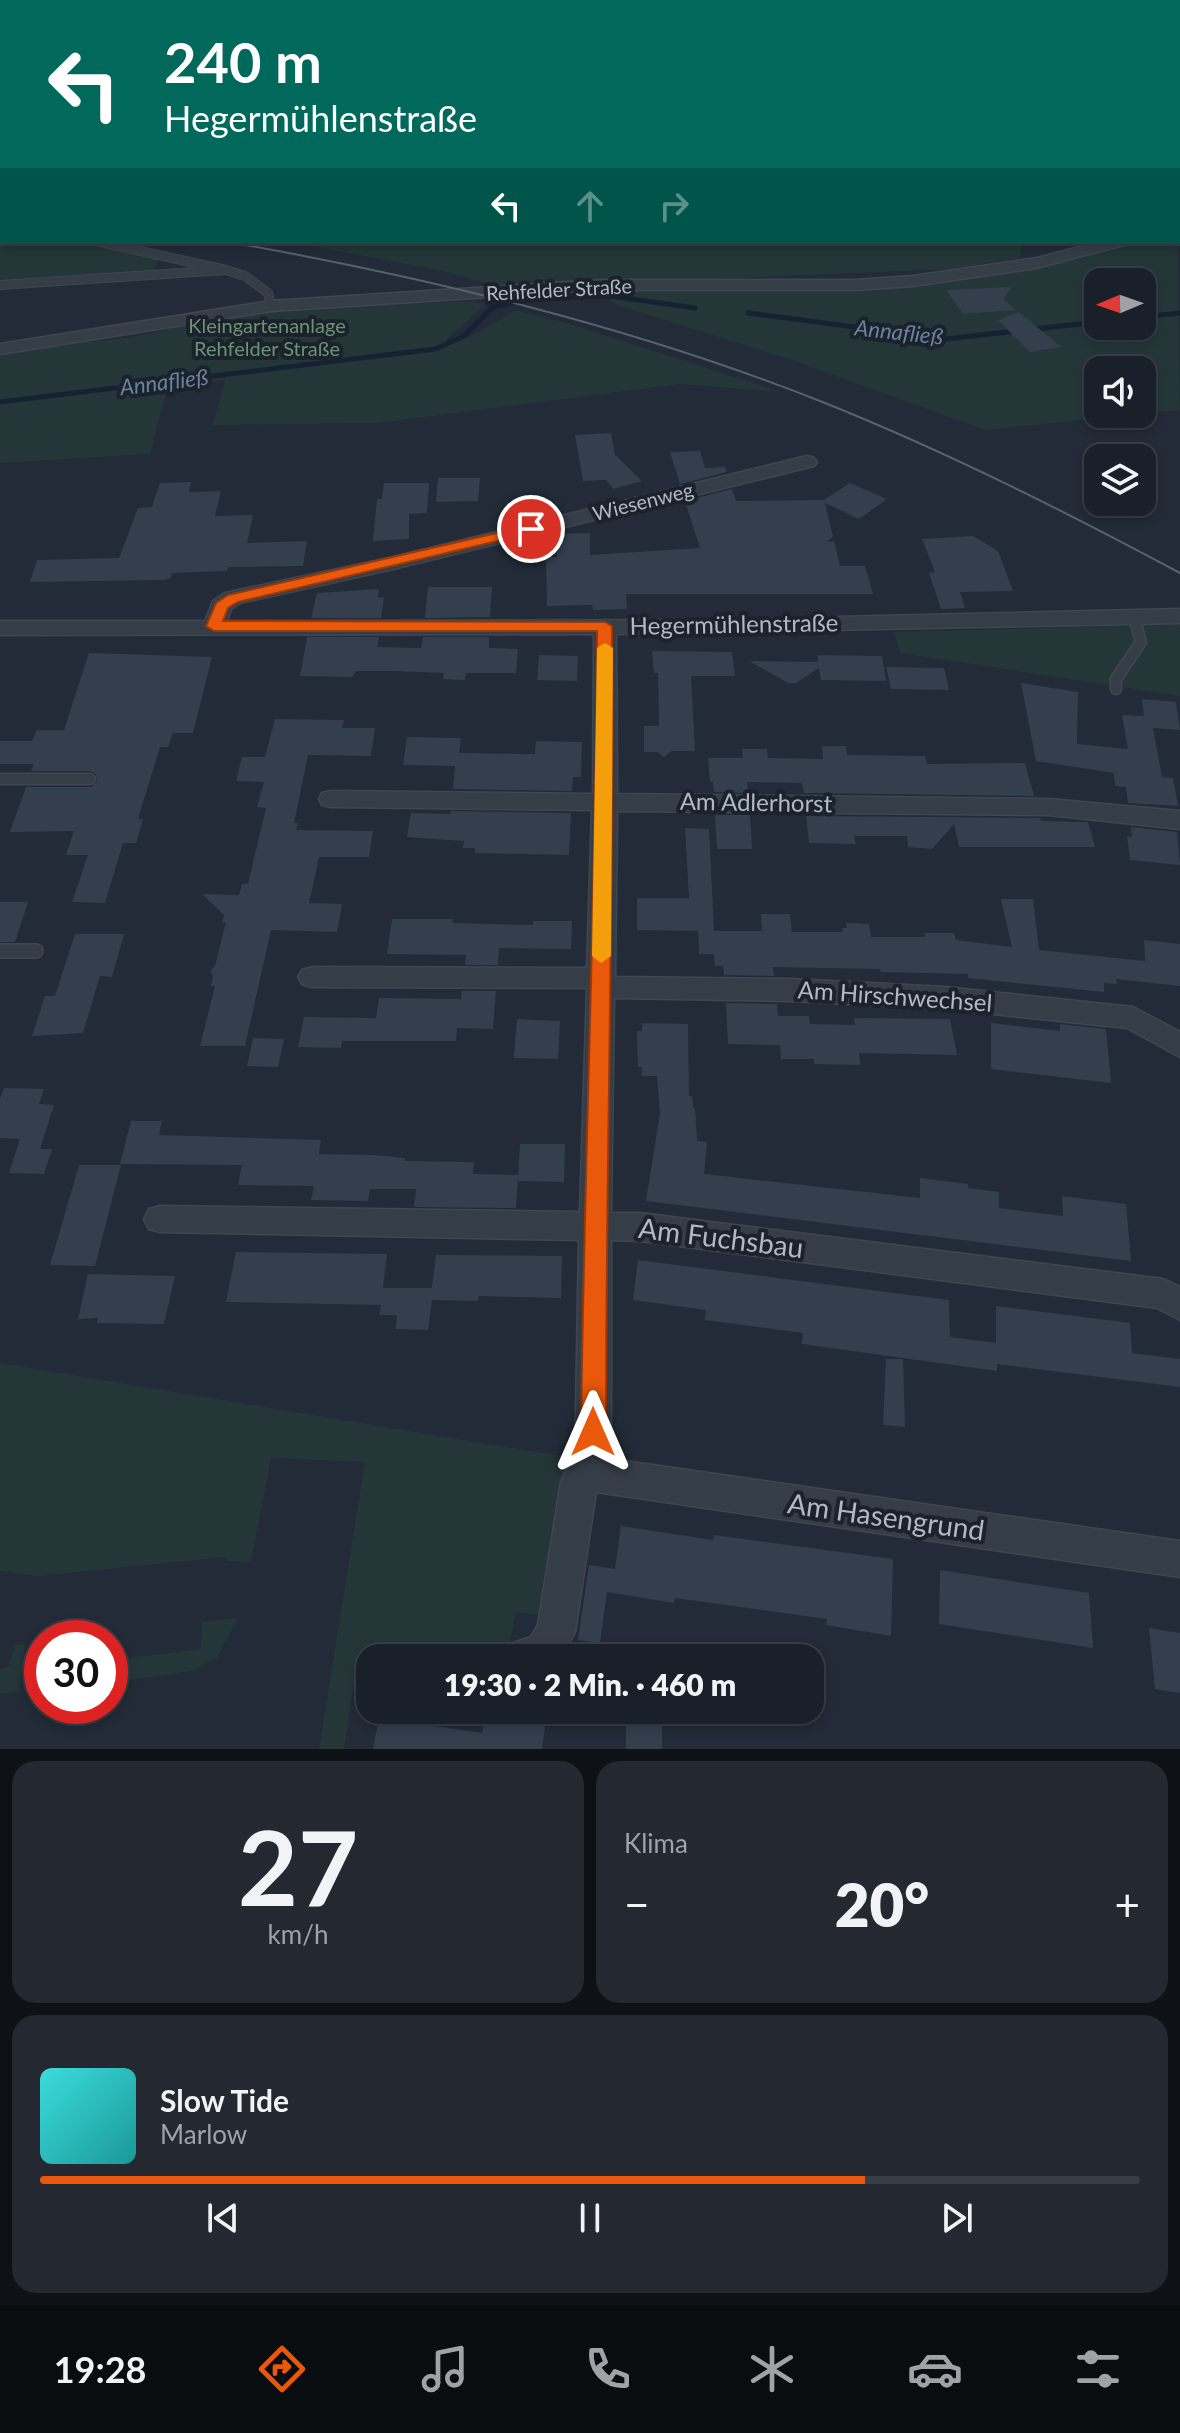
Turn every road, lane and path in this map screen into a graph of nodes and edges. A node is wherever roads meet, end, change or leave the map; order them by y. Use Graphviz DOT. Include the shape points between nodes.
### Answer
graph roads {
  1 [pos="109,244"];
  2 [pos="1089,245"];
  3 [pos="226,270"];
  4 [pos="0,285"];
  5 [pos="271,306"];
  6 [pos="0,349"];
  7 [pos="807,462"];
  8 [pos="1180,616"];
  9 [pos="1134,617"];
  10 [pos="214,626"];
  11 [pos="605,626"];
  12 [pos="0,628"];
  13 [pos="1116,689"];
  14 [pos="0,779"];
  15 [pos="90,779"];
  16 [pos="331,799"];
  17 [pos="605,802"];
  18 [pos="1180,820"];
  19 [pos="0,951"];
  20 [pos="36,951"];
  21 [pos="312,977"];
  22 [pos="601,982"];
  23 [pos="1180,1046"];
  24 [pos="160,1219"];
  25 [pos="595,1226"];
  26 [pos="1180,1305"];
  27 [pos="593,1474"];
  28 [pos="1180,1559"];
  29 [pos="548,1644"];
  1 -- 3 [label="lane"];
  2 -- 5 [label="street, Rehfelder Straße" via="1037,263 880,284 600,285"];
  3 -- 4 [label="lane"];
  3 -- 5 [label="lane" via="259,284"];
  5 -- 6 [label="street, Rehfelder Straße"];
  7 -- 10 [label="street, Wiesenweg" via="233,598 221,606"];
  8 -- 9 [label="street, Hegermühlenstraße"];
  9 -- 11 [label="street, Hegermühlenstraße"];
  9 -- 13 [label="lane" via="1141,642 1116,679"];
  10 -- 11 [label="street, Hegermühlenstraße"];
  10 -- 12 [label="street, Hegermühlenstraße"];
  11 -- 17 [label="street"];
  14 -- 15 [label="lane"];
  16 -- 17 [label="street, Am Adlerhorst"];
  17 -- 18 [label="street, Am Adlerhorst" via="1049,807"];
  17 -- 22 [label="street"];
  19 -- 20 [label="lane"];
  21 -- 22 [label="street, Am Hirschwechsel"];
  22 -- 23 [label="street, Am Hirschwechsel" via="945,998 1133,1018"];
  22 -- 25 [label="street"];
  24 -- 25 [label="street, Am Fuchsbau"];
  25 -- 26 [label="street, Am Fuchsbau" via="640,1227 1163,1294"];
  25 -- 27 [label="street"];
  27 -- 28 [label="street, Am Hasengrund"];
  27 -- 29 [label="street" via="579,1482 556,1632"];
}
